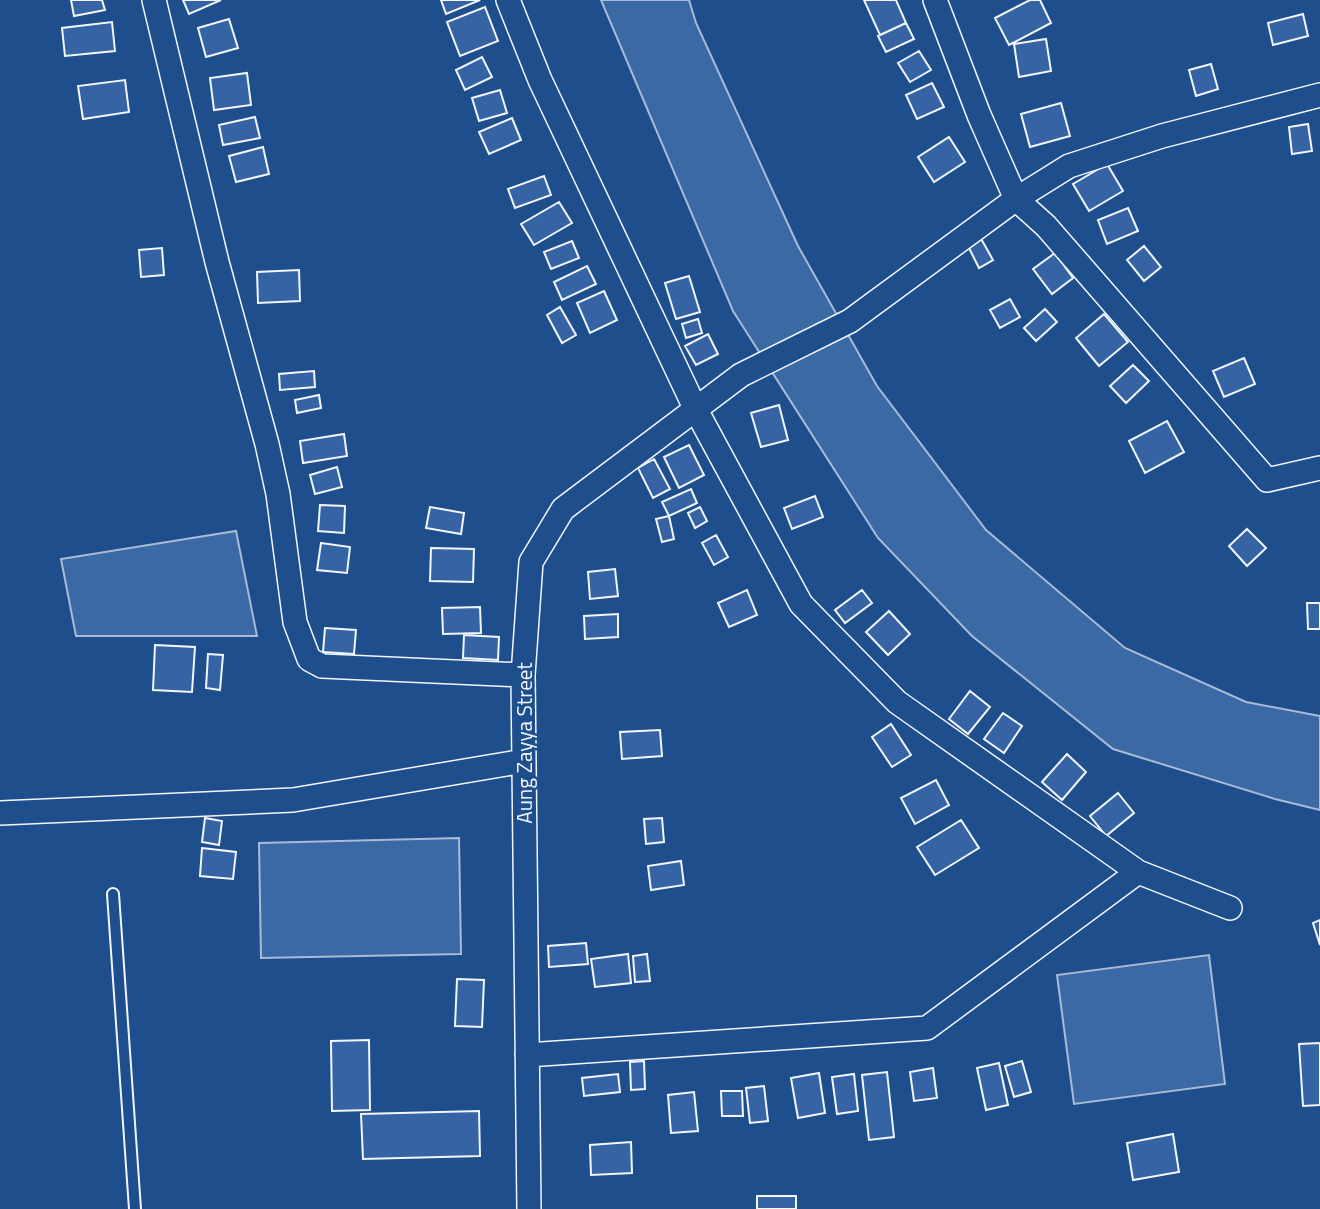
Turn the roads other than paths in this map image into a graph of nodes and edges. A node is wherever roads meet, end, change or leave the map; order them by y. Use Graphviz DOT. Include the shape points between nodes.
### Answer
graph roads {
  1 [pos="154,0"];
  2 [pos="508,0"];
  3 [pos="935,0"];
  4 [pos="1320,95"];
  5 [pos="1016,199"];
  6 [pos="696,410"];
  7 [pos="1320,468"];
  8 [pos="523,675"];
  9 [pos="524,761"];
  10 [pos="0,813"];
  11 [pos="1138,872"];
  12 [pos="113,894"];
  13 [pos="1230,908"];
  14 [pos="527,1055"];
  15 [pos="135,1209"];
  16 [pos="529,1209"];
  1 -- 8 [label="street" via="217,262 267,444 295,622 309,659 322,666"];
  2 -- 6 [label="street" via="540,80"];
  3 -- 5 [label="street"];
  4 -- 5 [label="street, Aung Zayya Street" via="1162,136 1069,166"];
  5 -- 6 [label="street, Aung Zayya Street" via="850,321 741,375"];
  5 -- 7 [label="street" via="1046,226 1267,480"];
  6 -- 8 [label="street, Aung Zayya Street" via="563,509 531,562"];
  6 -- 11 [label="street" via="801,604 897,702"];
  8 -- 9 [label="street, Aung Zayya Street"];
  9 -- 10 [label="street" via="293,800"];
  9 -- 14 [label="street, Aung Zayya Street"];
  11 -- 13 [label="street"];
  11 -- 14 [label="street" via="927,1028"];
  12 -- 15 [label="lane"];
  14 -- 16 [label="street, Aung Zayya Street"];
}
